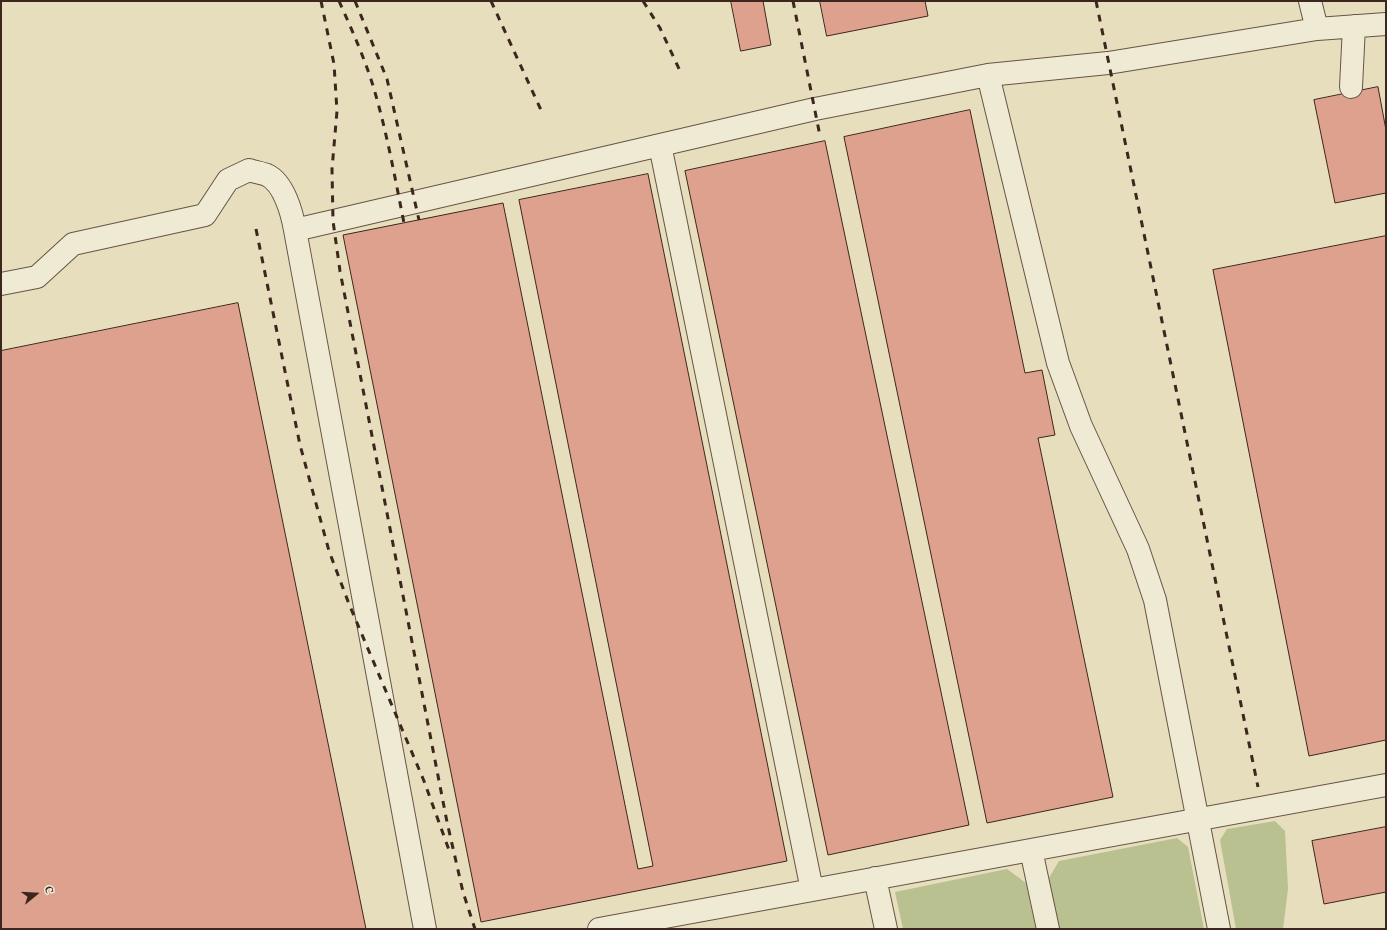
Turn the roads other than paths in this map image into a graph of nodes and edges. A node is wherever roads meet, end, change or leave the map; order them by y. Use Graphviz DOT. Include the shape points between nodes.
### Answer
graph roads {
  1 [pos="1310,1"];
  2 [pos="1386,24"];
  3 [pos="1354,26"];
  4 [pos="1317,29"];
  5 [pos="988,75"];
  6 [pos="1351,87"];
  7 [pos="660,145"];
  8 [pos="295,230"];
  9 [pos="1,284"];
  10 [pos="1386,785"];
  11 [pos="1198,820"];
  12 [pos="1031,850"];
  13 [pos="875,878"];
  14 [pos="812,890"];
  15 [pos="425,929"];
  16 [pos="599,929"];
  17 [pos="886,929"];
  18 [pos="1048,929"];
  19 [pos="1219,929"];
  1 -- 4 [label="lane"];
  2 -- 3 [label="lane"];
  3 -- 4 [label="lane"];
  3 -- 6 [label="lane"];
  4 -- 5 [label="lane" via="1108,63"];
  5 -- 7 [label="lane" via="815,109"];
  5 -- 11 [label="lane" via="1058,362 1081,426 1138,548 1155,600"];
  7 -- 8 [label="lane"];
  7 -- 14 [label="lane"];
  8 -- 9 [label="lane" via="292,213 282,190 269,175 249,170 228,180 205,215 73,244 37,277"];
  8 -- 15 [label="lane"];
  10 -- 11 [label="lane"];
  11 -- 12 [label="lane"];
  11 -- 19 [label="lane"];
  12 -- 13 [label="lane"];
  12 -- 18 [label="lane"];
  13 -- 14 [label="lane"];
  13 -- 17 [label="lane"];
  14 -- 16 [label="lane"];
}
